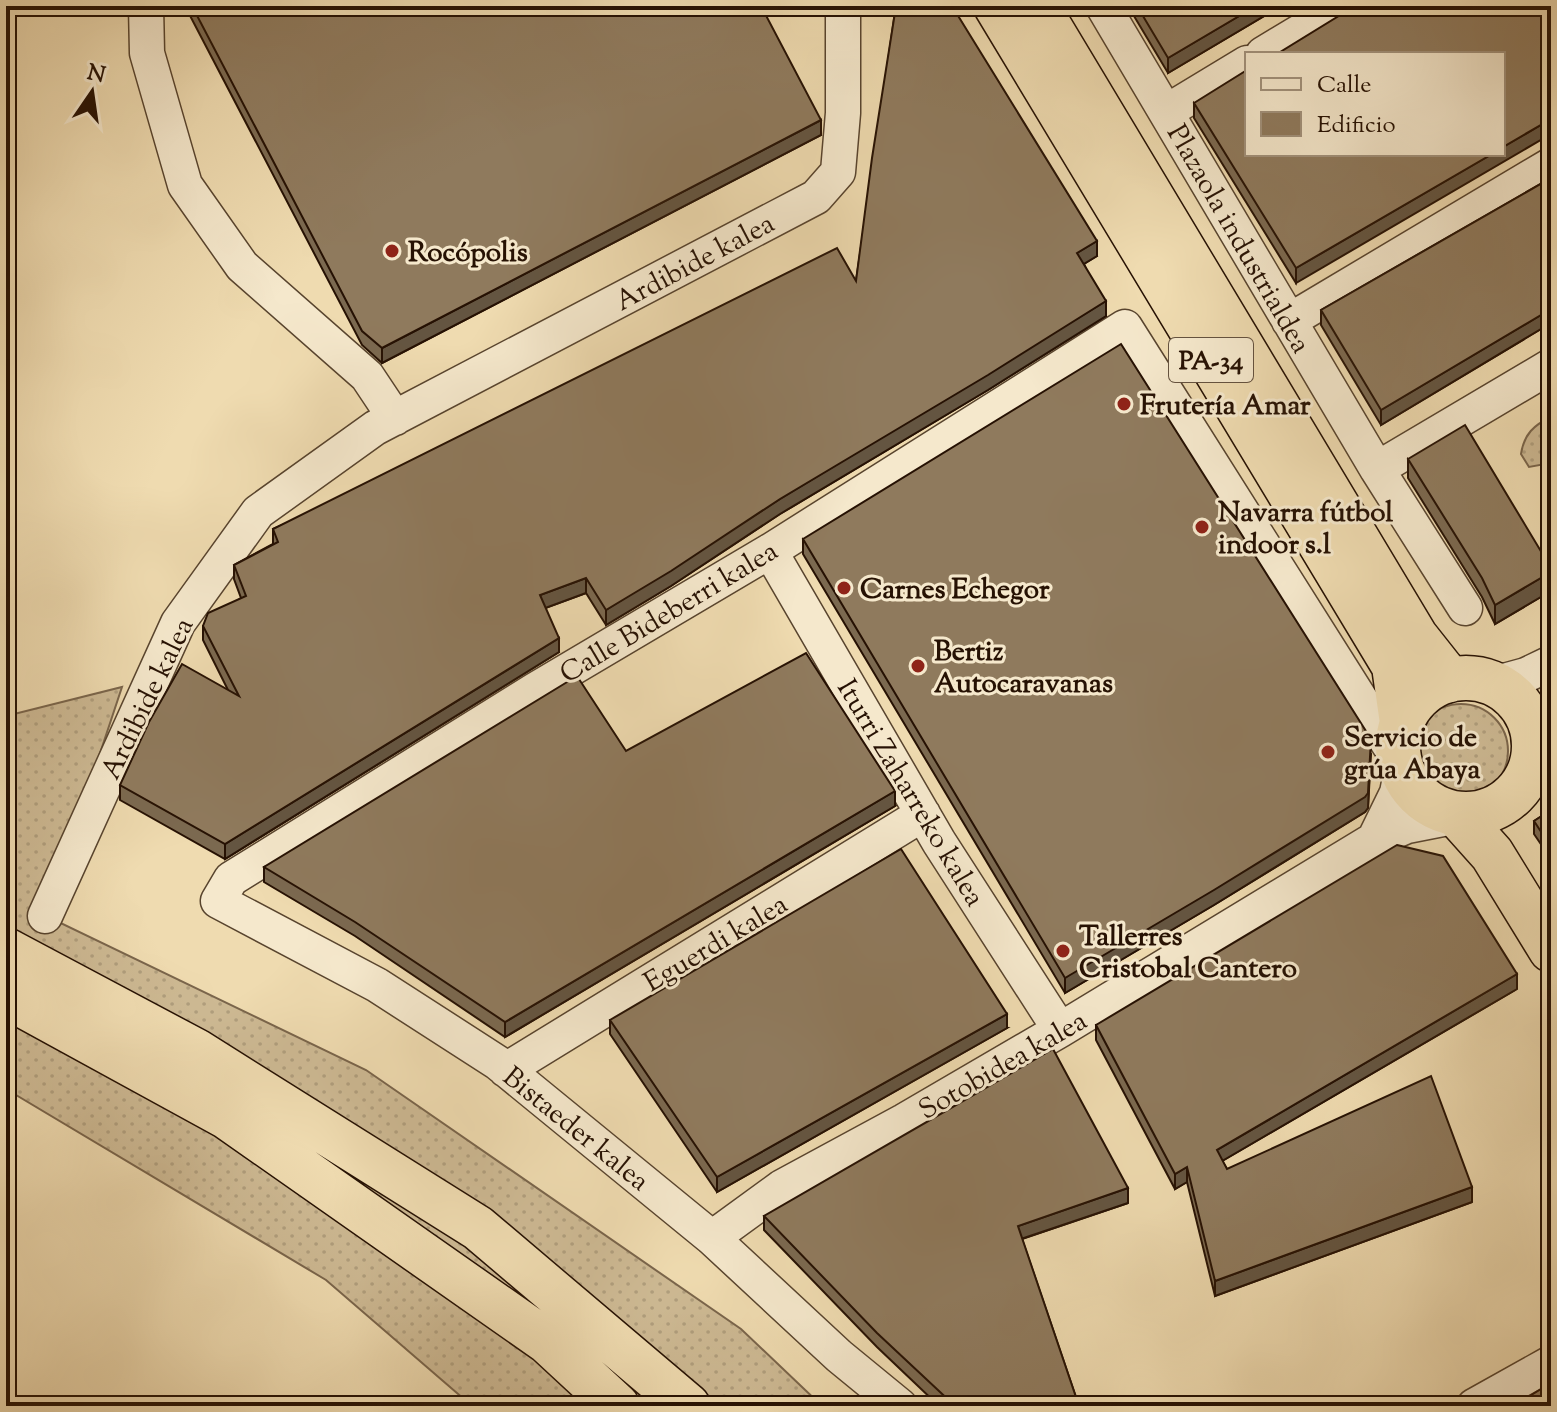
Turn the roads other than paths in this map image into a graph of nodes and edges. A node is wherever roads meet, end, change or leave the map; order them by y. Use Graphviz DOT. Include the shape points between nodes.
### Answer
graph roads {
  1 [pos="146,6"];
  2 [pos="843,6"];
  3 [pos="996,6"];
  4 [pos="1037,6"];
  5 [pos="1103,6"];
  6 [pos="1343,6"];
  7 [pos="1266,52"];
  8 [pos="1245,64"];
  9 [pos="1166,112"];
  10 [pos="1551,165"];
  11 [pos="1289,321"];
  12 [pos="1551,366"];
  13 [pos="395,418"];
  14 [pos="1377,469"];
  15 [pos="770,551"];
  16 [pos="1465,608"];
  17 [pos="1551,663"];
  18 [pos="1450,680"];
  19 [pos="1493,684"];
  20 [pos="1551,717"];
  21 [pos="1401,751"];
  22 [pos="1534,757"];
  23 [pos="1508,801"];
  24 [pos="923,814"];
  25 [pos="1458,816"];
  26 [pos="1374,840"];
  27 [pos="218,901"];
  28 [pos="1551,905"];
  29 [pos="45,916"];
  30 [pos="6,950"];
  31 [pos="1551,950"];
  32 [pos="6,996"];
  33 [pos="1060,1030"];
  34 [pos="506,1070"];
  35 [pos="712,1238"];
  36 [pos="1551,1363"];
  37 [pos="617,1406"];
  38 [pos="688,1406"];
  39 [pos="900,1406"];
  40 [pos="1474,1406"];
  1 -- 13 [label="street" via="147,53 185,185 242,266 367,376"];
  2 -- 13 [label="street, Ardibide kalea" via="838,172 816,197"];
  3 -- 21 [label="highway, PA-34" via="1394,666"];
  4 -- 18 [label="highway, PA-34" via="1416,637"];
  5 -- 9 [label="street, Plazaola industrialdea"];
  6 -- 7 [label="street"];
  8 -- 9 [label="street"];
  9 -- 11 [label="street, Plazaola industrialdea"];
  10 -- 11 [label="street"];
  11 -- 14 [label="street, Plazaola industrialdea"];
  12 -- 14 [label="street"];
  13 -- 29 [label="street, Ardibide kalea" via="258,512 178,623"];
  14 -- 16 [label="street, Plazaola industrialdea"];
  15 -- 21 [label="street, Calle Bideberri kalea" via="1125,327"];
  15 -- 24 [label="street, Iturri Zaharreko kalea"];
  15 -- 27 [label="street, Calle Bideberri kalea" via="231,879"];
  17 -- 19 [label="street"];
  18 -- 19 [label="highway" via="1472,678"];
  18 -- 21 [label="highway" via="1410,708"];
  19 -- 22 [label="highway" via="1516,700 1531,724"];
  20 -- 22 [label="street"];
  21 -- 25 [label="highway, PA-34" via="1414,790 1428,803"];
  21 -- 26 [label="street" via="1397,793"];
  22 -- 23 [label="highway" via="1526,779"];
  23 -- 25 [label="highway" via="1489,811"];
  23 -- 28 [label="highway" via="1512,828"];
  24 -- 33 [label="street, Iturri Zaharreko kalea"];
  24 -- 34 [label="street, Eguerdi kalea"];
  25 -- 26 [label="street, Sotobidea kalea" via="1407,826"];
  25 -- 31 [label="highway, PA-34" via="1492,854"];
  26 -- 33 [label="street, Sotobidea kalea"];
  27 -- 34 [label="street, Bistaeder kalea" via="377,985"];
  30 -- 38 [label="highway" via="196,1051 478,1228"];
  32 -- 37 [label="highway" via="227,1117 548,1342"];
  33 -- 35 [label="street, Sotobidea kalea" via="782,1187"];
  34 -- 35 [label="street, Bistaeder kalea"];
  35 -- 39 [label="street, Bistaeder kalea"];
  36 -- 40 [label="street"];
}
